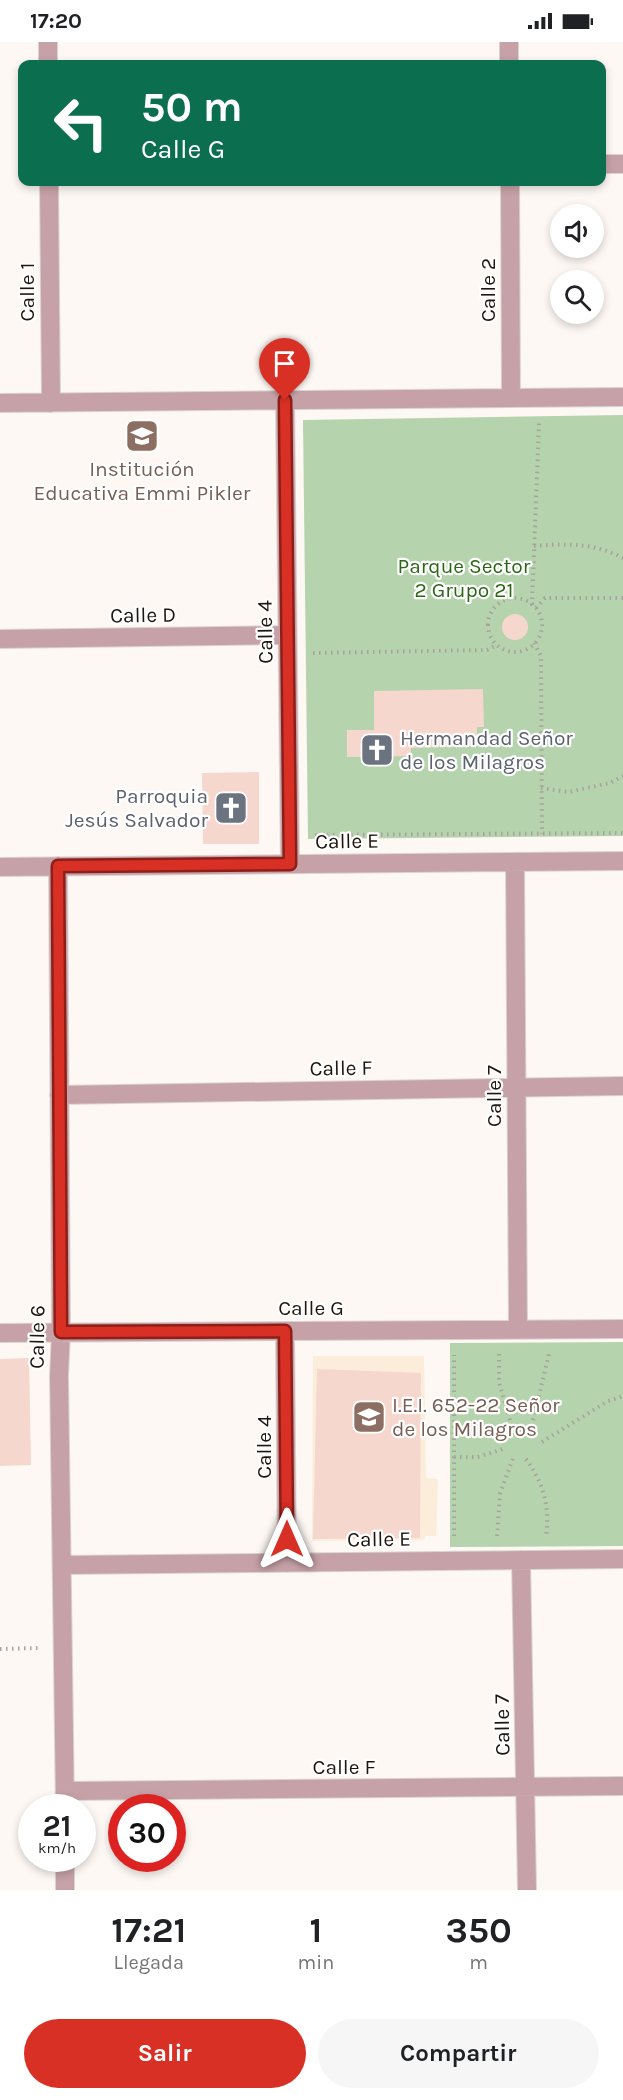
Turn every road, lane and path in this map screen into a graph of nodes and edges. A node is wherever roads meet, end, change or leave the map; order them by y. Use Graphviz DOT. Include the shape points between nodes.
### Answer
graph roads {
  1 [pos="48,42"];
  2 [pos="509,42"];
  3 [pos="48,60"];
  4 [pos="509,60"];
  5 [pos="606,164"];
  6 [pos="623,164"];
  7 [pos="49,186"];
  8 [pos="510,186"];
  9 [pos="623,397"];
  10 [pos="511,398"];
  11 [pos="285,400"];
  12 [pos="0,403"];
  13 [pos="51,403"];
  14 [pos="549,420"];
  15 [pos="534,546"];
  16 [pos="623,558"];
  17 [pos="623,598"];
  18 [pos="534,607"];
  19 [pos="287,635"];
  20 [pos="0,639"];
  21 [pos="534,644"];
  22 [pos="497,645"];
  23 [pos="309,653"];
  24 [pos="623,776"];
  25 [pos="542,788"];
  26 [pos="623,833"];
  27 [pos="542,834"];
  28 [pos="311,835"];
  29 [pos="623,861"];
  30 [pos="515,862"];
  31 [pos="542,862"];
  32 [pos="290,864"];
  33 [pos="58,866"];
  34 [pos="0,867"];
  35 [pos="623,1086"];
  36 [pos="517,1087"];
  37 [pos="59,1095"];
  38 [pos="518,1329"];
  39 [pos="623,1329"];
  40 [pos="455,1330"];
  41 [pos="285,1331"];
  42 [pos="61,1332"];
  43 [pos="0,1334"];
  44 [pos="548,1345"];
  45 [pos="500,1346"];
  46 [pos="623,1396"];
  47 [pos="510,1420"];
  48 [pos="533,1420"];
  49 [pos="542,1442"];
  50 [pos="503,1449"];
  51 [pos="454,1457"];
  52 [pos="513,1458"];
  53 [pos="526,1459"];
  54 [pos="497,1542"];
  55 [pos="546,1542"];
  56 [pos="623,1558"];
  57 [pos="453,1560"];
  58 [pos="521,1560"];
  59 [pos="287,1563"];
  60 [pos="63,1565"];
  61 [pos="63,1647"];
  62 [pos="0,1649"];
  63 [pos="623,1786"];
  64 [pos="525,1788"];
  65 [pos="65,1794"];
  66 [pos="96,1798"];
  67 [pos="65,1872"];
  68 [pos="65,1890"];
  69 [pos="527,1890"];
  1 -- 3 [label="street"];
  2 -- 4 [label="street"];
  5 -- 6 [label="street"];
  7 -- 13 [label="street, Calle 1"];
  8 -- 10 [label="street, Calle 2"];
  9 -- 10 [label="street"];
  10 -- 11 [label="street"];
  11 -- 13 [label="street"];
  11 -- 19 [label="street, Calle 4"];
  12 -- 13 [label="street"];
  14 -- 15 [label="path" via="539,421"];
  15 -- 16 [label="path" via="564,543 607,549"];
  15 -- 18 [label="path"];
  17 -- 18 [label="path" via="545,598"];
  18 -- 21 [label="path" via="542,624"];
  18 -- 22 [label="path" via="521,599 497,606 489,621"];
  19 -- 20 [label="street, Calle D"];
  19 -- 32 [label="street, Calle 4"];
  21 -- 22 [label="path" via="513,652"];
  21 -- 25 [label="path" via="541,656"];
  22 -- 23 [label="path" via="487,650"];
  24 -- 25 [label="path" via="610,783 568,792"];
  25 -- 27 [label="path"];
  26 -- 27 [label="path"];
  27 -- 28 [label="path"];
  27 -- 31 [label="path"];
  29 -- 31 [label="street, Calle E"];
  30 -- 31 [label="street, Calle E"];
  30 -- 32 [label="street, Calle E"];
  30 -- 36 [label="street, Calle 7"];
  32 -- 33 [label="street, Calle E"];
  33 -- 34 [label="street, Calle E"];
  33 -- 37 [label="street, Calle 6"];
  35 -- 36 [label="street, Calle F"];
  36 -- 37 [label="street, Calle F"];
  36 -- 38 [label="street, Calle 7"];
  37 -- 42 [label="street, Calle 6"];
  38 -- 39 [label="street, Calle G"];
  38 -- 40 [label="street, Calle G"];
  40 -- 41 [label="street, Calle G"];
  40 -- 51 [label="path"];
  41 -- 42 [label="street, Calle G"];
  41 -- 59 [label="street, Calle 4"];
  42 -- 43 [label="street, Calle G"];
  42 -- 60 [label="street, Calle 6"];
  44 -- 48 [label="path" via="548,1365"];
  45 -- 47 [label="path" via="499,1382"];
  46 -- 49 [label="path" via="608,1401"];
  50 -- 51 [label="path" via="478,1457"];
  51 -- 57 [label="path"];
  52 -- 54 [label="path" via="500,1494"];
  53 -- 55 [label="path" via="539,1478 544,1495"];
  56 -- 58 [label="street, Calle E"];
  57 -- 58 [label="street, Calle E"];
  57 -- 59 [label="street, Calle E"];
  58 -- 64 [label="street, Calle 7"];
  59 -- 60 [label="street, Calle E"];
  60 -- 61 [label="street, Calle 6"];
  61 -- 62 [label="path"];
  61 -- 65 [label="street, Calle 6"];
  63 -- 64 [label="street, Calle F"];
  64 -- 66 [label="street, Calle F"];
  64 -- 69 [label="street, Calle 7"];
  67 -- 68 [label="street"];
}
